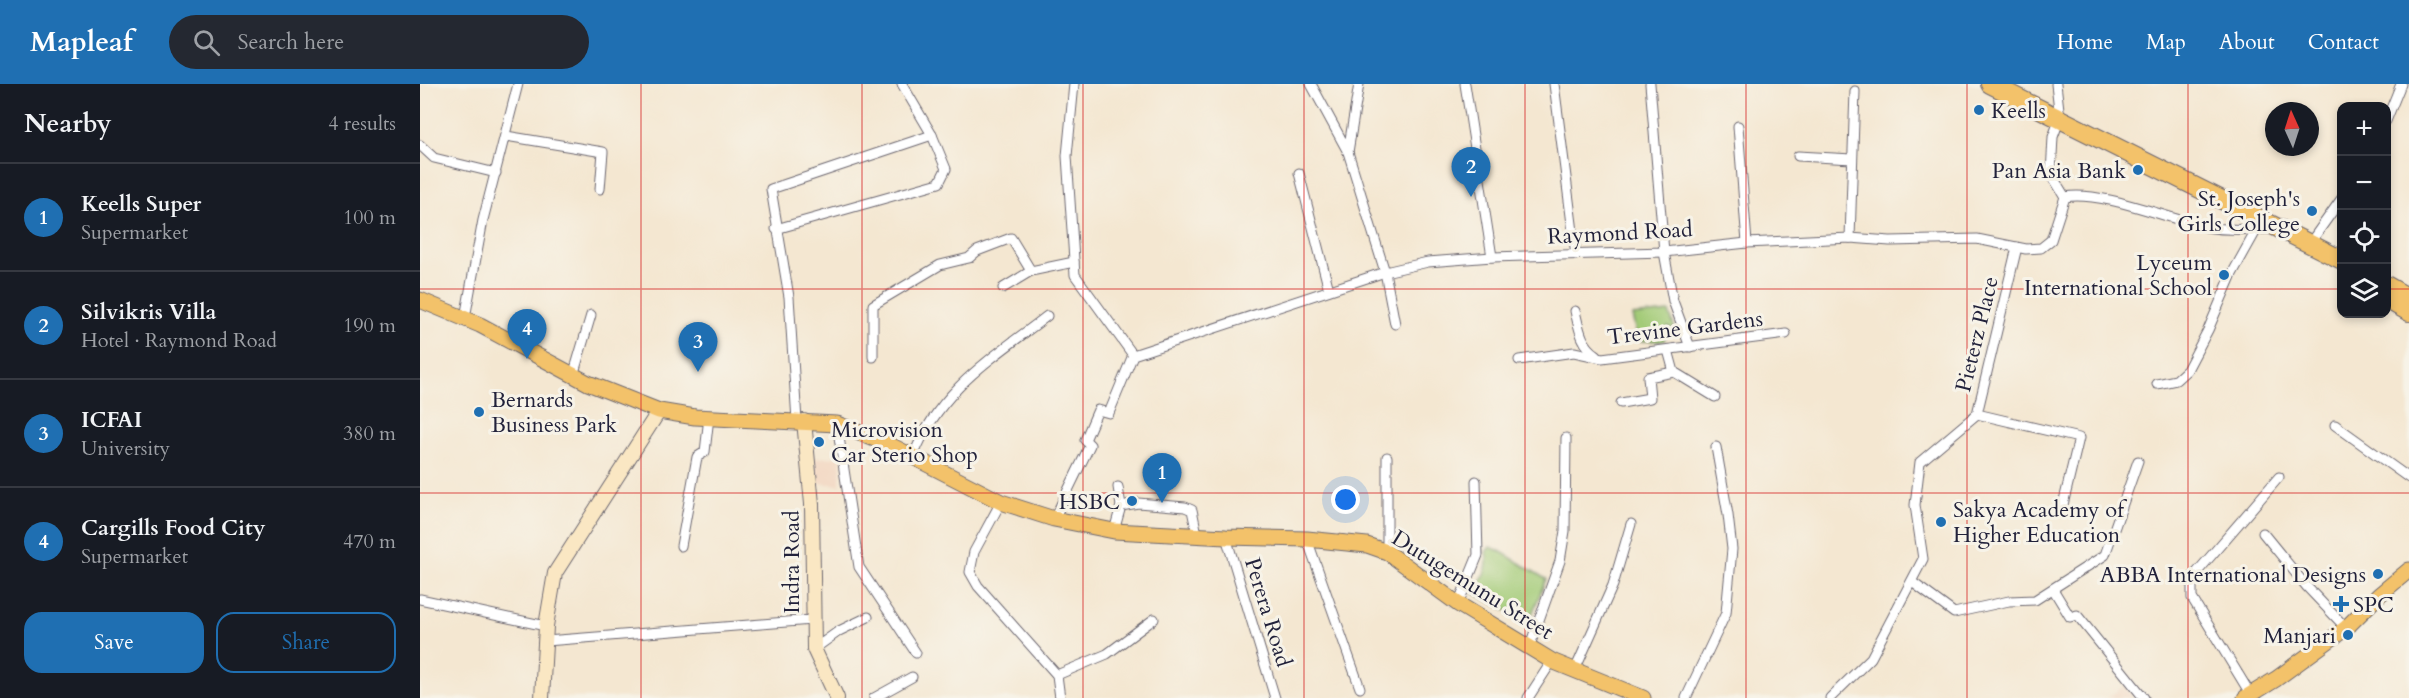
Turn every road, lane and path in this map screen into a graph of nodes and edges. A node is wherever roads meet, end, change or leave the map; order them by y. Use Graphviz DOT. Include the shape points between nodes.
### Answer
graph roads {
  1 [pos="518,84"];
  2 [pos="902,84"];
  3 [pos="1074,84"];
  4 [pos="1311,84"];
  5 [pos="1359,84"];
  6 [pos="1464,84"];
  7 [pos="1554,84"];
  8 [pos="1650,84"];
  9 [pos="1990,84"];
  10 [pos="2056,84"];
  11 [pos="2401,84"];
  12 [pos="1856,91"];
  13 [pos="2391,109"];
  14 [pos="2060,118"];
  15 [pos="1738,126"];
  16 [pos="932,135"];
  17 [pos="506,136"];
  18 [pos="420,145"];
  19 [pos="1348,152"];
  20 [pos="1798,156"];
  21 [pos="1852,159"];
  22 [pos="496,173"];
  23 [pos="1299,173"];
  24 [pos="600,189"];
  25 [pos="2065,197"];
  26 [pos="2337,205"];
  27 [pos="776,229"];
  28 [pos="2258,229"];
  29 [pos="2280,230"];
  30 [pos="1850,238"];
  31 [pos="1747,243"];
  32 [pos="2310,243"];
  33 [pos="2017,247"];
  34 [pos="1664,252"];
  35 [pos="1576,255"];
  36 [pos="1492,257"];
  37 [pos="2337,257"];
  38 [pos="1074,262"];
  39 [pos="1032,271"];
  40 [pos="1385,272"];
  41 [pos="2391,281"];
  42 [pos="1003,288"];
  43 [pos="2391,288"];
  44 [pos="1329,290"];
  45 [pos="2409,297"];
  46 [pos="2391,299"];
  47 [pos="420,300"];
  48 [pos="1575,311"];
  49 [pos="591,315"];
  50 [pos="1047,316"];
  51 [pos="465,318"];
  52 [pos="1395,324"];
  53 [pos="1786,334"];
  54 [pos="1690,347"];
  55 [pos="1668,350"];
  56 [pos="1133,355"];
  57 [pos="873,357"];
  58 [pos="1601,358"];
  59 [pos="1519,360"];
  60 [pos="1674,372"];
  61 [pos="573,376"];
  62 [pos="2157,384"];
  63 [pos="1715,397"];
  64 [pos="1621,402"];
  65 [pos="659,411"];
  66 [pos="1977,414"];
  67 [pos="709,417"];
  68 [pos="801,421"];
  69 [pos="837,424"];
  70 [pos="2335,425"];
  71 [pos="1566,438"];
  72 [pos="1716,447"];
  73 [pos="913,457"];
  74 [pos="1387,457"];
  75 [pos="2138,461"];
  76 [pos="2279,477"];
  77 [pos="2409,478"];
  78 [pos="1476,481"];
  79 [pos="1118,487"];
  80 [pos="1001,502"];
  81 [pos="1121,506"];
  82 [pos="2061,513"];
  83 [pos="1054,519"];
  84 [pos="1631,524"];
  85 [pos="1114,531"];
  86 [pos="2263,533"];
  87 [pos="1197,534"];
  88 [pos="1226,537"];
  89 [pos="1307,539"];
  90 [pos="681,546"];
  91 [pos="1387,552"];
  92 [pos="2409,570"];
  93 [pos="1912,582"];
  94 [pos="2053,589"];
  95 [pos="420,599"];
  96 [pos="1458,604"];
  97 [pos="868,617"];
  98 [pos="1154,619"];
  99 [pos="812,620"];
  100 [pos="546,626"];
  101 [pos="2346,628"];
  102 [pos="546,641"];
  103 [pos="1529,648"];
  104 [pos="814,649"];
  105 [pos="916,653"];
  106 [pos="1552,661"];
  107 [pos="1575,670"];
  108 [pos="1057,675"];
  109 [pos="912,677"];
  110 [pos="1360,688"];
  111 [pos="2248,696"];
  112 [pos="542,698"];
  113 [pos="837,698"];
  114 [pos="874,698"];
  115 [pos="1060,698"];
  116 [pos="1275,698"];
  117 [pos="1528,698"];
  118 [pos="1643,698"];
  119 [pos="1686,698"];
  120 [pos="1830,698"];
  121 [pos="2145,698"];
  1 -- 17 [label="street"];
  2 -- 16 [label="street"];
  3 -- 38 [label="street" via="1067,156"];
  4 -- 19 [label="street"];
  5 -- 19 [label="street"];
  6 -- 36 [label="street"];
  7 -- 35 [label="street"];
  8 -- 34 [label="street"];
  9 -- 14 [label="highway"];
  10 -- 14 [label="street"];
  11 -- 13 [label="street"];
  12 -- 21 [label="street"];
  14 -- 25 [label="street" via="2054,136 2051,174"];
  14 -- 29 [label="highway"];
  15 -- 31 [label="street"];
  16 -- 27 [label="street" via="771,189"];
  16 -- 27 [label="street" via="946,169 939,183"];
  17 -- 22 [label="street"];
  17 -- 24 [label="street" via="603,152"];
  18 -- 22 [label="street" via="434,158"];
  19 -- 40 [label="street"];
  20 -- 21 [label="street"];
  21 -- 30 [label="street"];
  22 -- 51 [label="street"];
  23 -- 44 [label="street"];
  25 -- 28 [label="street" via="2095,197 2208,227"];
  25 -- 33 [label="street, Raymond Road" via="2051,240 2041,248"];
  26 -- 32 [label="street"];
  27 -- 68 [label="street" via="789,297"];
  28 -- 29 [label="street"];
  28 -- 62 [label="street" via="2187,370 2176,380"];
  29 -- 32 [label="highway"];
  30 -- 31 [label="street, Raymond Road"];
  30 -- 33 [label="street, Raymond Road" via="1977,239"];
  31 -- 34 [label="street, Raymond Road"];
  32 -- 37 [label="highway"];
  33 -- 66 [label="street, Pieterz Place"];
  34 -- 35 [label="street, Raymond Road"];
  34 -- 54 [label="street" via="1673,301"];
  35 -- 36 [label="street, Raymond Road"];
  36 -- 40 [label="street, Raymond Road" via="1428,262"];
  38 -- 39 [label="street"];
  38 -- 56 [label="street" via="1075,275"];
  39 -- 42 [label="street"];
  39 -- 57 [label="street" via="1011,238 969,258 940,265 873,305"];
  40 -- 44 [label="street, Raymond Road"];
  40 -- 52 [label="street"];
  41 -- 45 [label="highway"];
  43 -- 45 [label="highway"];
  44 -- 56 [label="street, Raymond Road"];
  45 -- 46 [label="highway"];
  47 -- 51 [label="main road, Dutugemunu Street"];
  48 -- 58 [label="street" via="1587,349"];
  49 -- 61 [label="street"];
  50 -- 73 [label="street" via="966,378 920,439"];
  51 -- 61 [label="main road, Dutugemunu Street"];
  53 -- 54 [label="street, Trevine Gardens"];
  54 -- 55 [label="street, Trevine Gardens"];
  55 -- 58 [label="street, Trevine Gardens"];
  55 -- 60 [label="street"];
  56 -- 83 [label="street" via="1109,413 1098,410 1085,440 1090,445"];
  58 -- 59 [label="street, Trevine Gardens" via="1574,352"];
  60 -- 63 [label="street"];
  60 -- 64 [label="street" via="1648,377 1650,398"];
  61 -- 65 [label="main road, Dutugemunu Street"];
  65 -- 67 [label="main road, Dutugemunu Street"];
  65 -- 100 [label="street" via="555,573"];
  66 -- 82 [label="street" via="2079,438"];
  66 -- 93 [label="street, Pieterz Place" via="1920,462 1915,505 1923,559"];
  67 -- 68 [label="main road, Dutugemunu Street"];
  67 -- 90 [label="street" via="705,452 698,457"];
  68 -- 69 [label="main road, Dutugemunu Street"];
  68 -- 99 [label="street, Indra Road" via="812,504"];
  69 -- 73 [label="main road, Dutugemunu Street"];
  69 -- 105 [label="street" via="859,567"];
  70 -- 77 [label="street"];
  71 -- 103 [label="street" via="1565,531 1560,561"];
  72 -- 119 [label="street" via="1732,549 1726,613"];
  73 -- 80 [label="main road, Dutugemunu Street"];
  74 -- 91 [label="street"];
  75 -- 94 [label="street" via="2104,555"];
  76 -- 111 [label="street" via="2192,578 2192,598"];
  78 -- 96 [label="street" via="1478,555"];
  79 -- 81 [label="street"];
  80 -- 83 [label="main road, Dutugemunu Street"];
  80 -- 108 [label="street" via="974,552 970,572"];
  81 -- 85 [label="street"];
  81 -- 87 [label="street" via="1138,503 1185,507 1192,510"];
  83 -- 85 [label="main road, Dutugemunu Street"];
  84 -- 107 [label="street" via="1613,585"];
  85 -- 87 [label="main road, Dutugemunu Street"];
  86 -- 101 [label="street"];
  87 -- 88 [label="main road, Dutugemunu Street"];
  88 -- 89 [label="main road, Dutugemunu Street"];
  88 -- 116 [label="street, Perera Road"];
  89 -- 91 [label="main road, Dutugemunu Street" via="1367,545"];
  89 -- 110 [label="street"];
  91 -- 96 [label="main road, Dutugemunu Street"];
  92 -- 101 [label="main road"];
  93 -- 94 [label="street" via="1954,612 2035,600"];
  93 -- 120 [label="street, Pieterz Place" via="1871,658"];
  94 -- 121 [label="street" via="2070,617 2077,615"];
  95 -- 100 [label="street"];
  96 -- 103 [label="main road, Dutugemunu Street"];
  97 -- 104 [label="street"];
  98 -- 108 [label="street" via="1107,654"];
  99 -- 102 [label="street"];
  99 -- 104 [label="street, Indra Road"];
  100 -- 102 [label="street"];
  101 -- 111 [label="main road"];
  102 -- 112 [label="street"];
  103 -- 106 [label="main road, Dutugemunu Street"];
  104 -- 113 [label="street, Indra Road"];
  106 -- 107 [label="main road, Dutugemunu Street"];
  106 -- 117 [label="street"];
  107 -- 118 [label="main road, Dutugemunu Street"];
  108 -- 115 [label="street"];
  109 -- 114 [label="street"];
}
